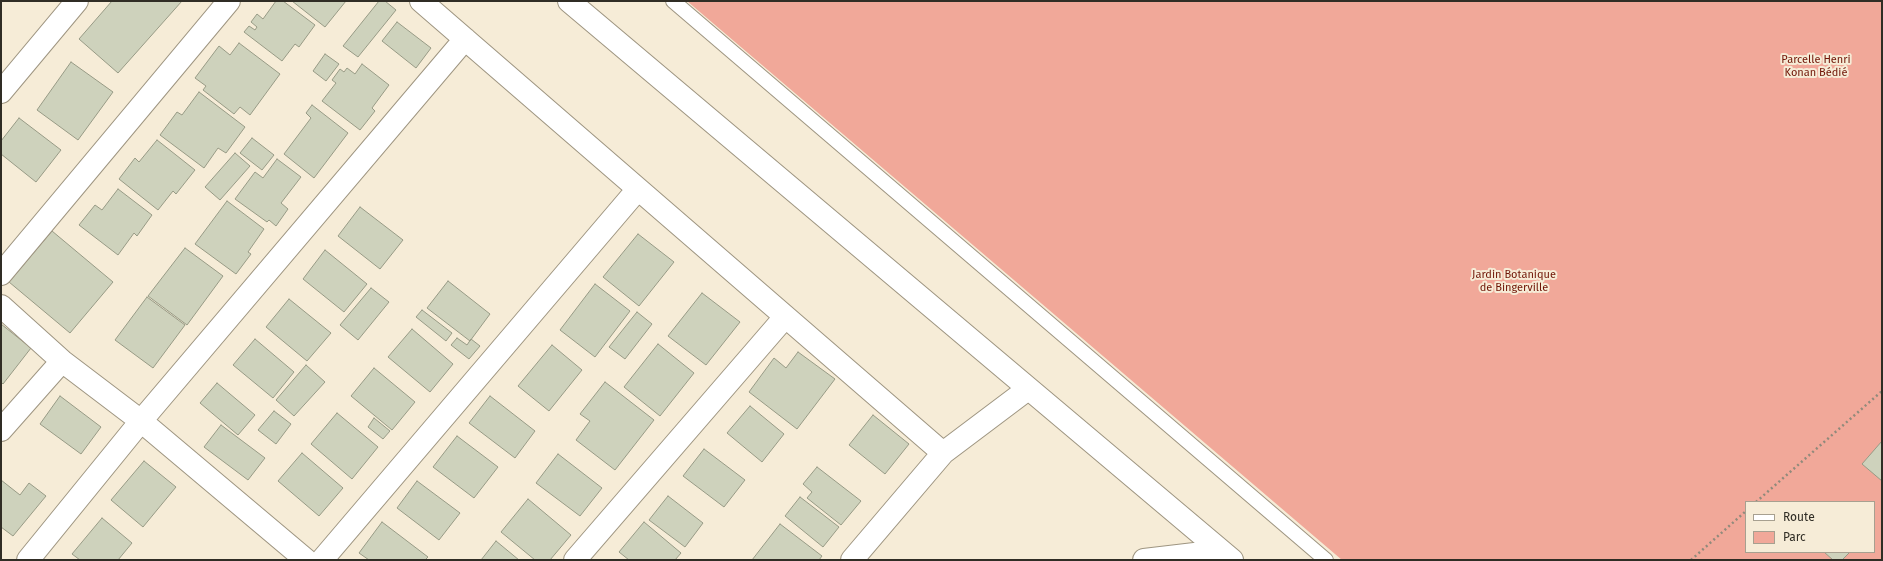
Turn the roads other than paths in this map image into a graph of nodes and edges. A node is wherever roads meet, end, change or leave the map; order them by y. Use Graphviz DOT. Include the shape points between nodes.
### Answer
graph roads {
  1 [pos="77,1"];
  2 [pos="229,1"];
  3 [pos="421,1"];
  4 [pos="569,1"];
  5 [pos="673,1"];
  6 [pos="465,39"];
  7 [pos="1,92"];
  8 [pos="638,189"];
  9 [pos="1,274"];
  10 [pos="1,306"];
  11 [pos="785,317"];
  12 [pos="62,361"];
  13 [pos="1028,389"];
  14 [pos="141,421"];
  15 [pos="1,430"];
  16 [pos="943,453"];
  17 [pos="1226,555"];
  18 [pos="28,560"];
  19 [pos="306,560"];
  20 [pos="322,560"];
  21 [pos="575,560"];
  22 [pos="852,560"];
  23 [pos="1144,560"];
  24 [pos="1326,560"];
  1 -- 7 [label="street"];
  2 -- 9 [label="street"];
  3 -- 6 [label="street"];
  4 -- 13 [label="street"];
  5 -- 24 [label="lane"];
  6 -- 8 [label="street"];
  6 -- 14 [label="street"];
  8 -- 11 [label="street"];
  8 -- 20 [label="street"];
  10 -- 12 [label="street"];
  11 -- 16 [label="street"];
  11 -- 21 [label="street"];
  12 -- 14 [label="street"];
  12 -- 15 [label="street"];
  13 -- 16 [label="street"];
  13 -- 17 [label="street"];
  14 -- 18 [label="street"];
  14 -- 19 [label="street"];
  16 -- 22 [label="street"];
  17 -- 23 [label="street"];
}
